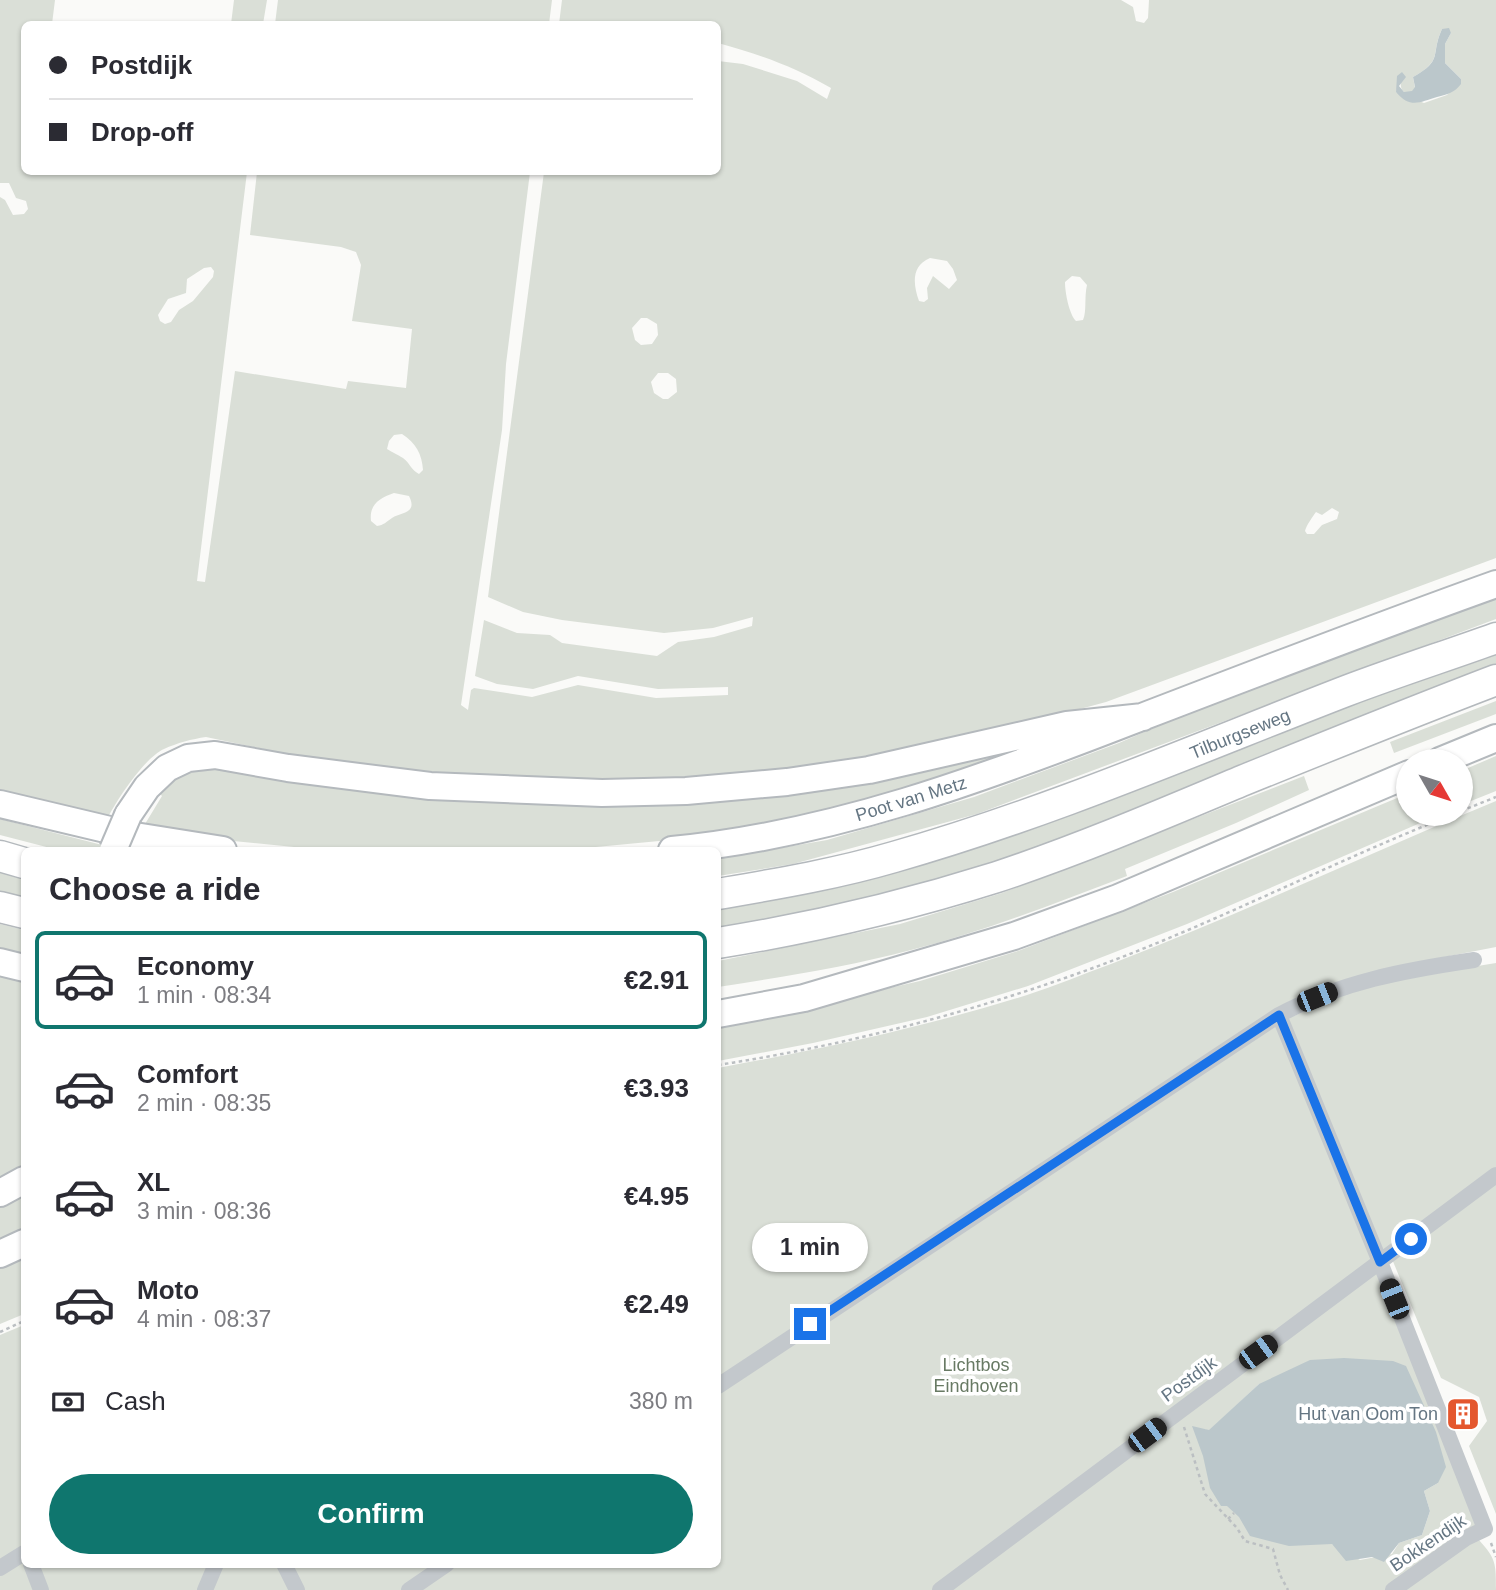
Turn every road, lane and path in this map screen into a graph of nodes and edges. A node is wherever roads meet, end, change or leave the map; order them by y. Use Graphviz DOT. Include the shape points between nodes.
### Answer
graph roads {
  1 [pos="1496,584"];
  2 [pos="1496,638"];
  3 [pos="1496,680"];
  4 [pos="1143,717"];
  5 [pos="1496,738"];
  6 [pos="1469,749"];
  7 [pos="1396,780"];
  8 [pos="1496,797"];
  9 [pos="0,804"];
  10 [pos="1474,806"];
  11 [pos="1427,826"];
  12 [pos="114,847"];
  13 [pos="204,847"];
  14 [pos="692,847"];
  15 [pos="0,856"];
  16 [pos="21,862"];
  17 [pos="721,893"];
  18 [pos="0,907"];
  19 [pos="21,912"];
  20 [pos="721,942"];
  21 [pos="1474,960"];
  22 [pos="0,962"];
  23 [pos="908,966"];
  24 [pos="21,967"];
  25 [pos="721,997"];
  26 [pos="721,1013"];
  27 [pos="1279,1015"];
  28 [pos="721,1064"];
  29 [pos="1496,1175"];
  30 [pos="21,1182"];
  31 [pos="0,1193"];
  32 [pos="21,1244"];
  33 [pos="0,1254"];
  34 [pos="1380,1262"];
  35 [pos="21,1322"];
  36 [pos="0,1332"];
  37 [pos="721,1384"];
  38 [pos="1177,1412"];
  39 [pos="1234,1513"];
  40 [pos="1228,1519"];
  41 [pos="21,1555"];
  42 [pos="0,1568"];
  43 [pos="33,1568"];
  44 [pos="214,1568"];
  45 [pos="286,1568"];
  46 [pos="441,1568"];
  47 [pos="41,1590"];
  48 [pos="205,1590"];
  49 [pos="297,1590"];
  50 [pos="409,1590"];
  51 [pos="940,1590"];
  52 [pos="1287,1590"];
  53 [pos="1393,1590"];
  1 -- 4 [label="highway"];
  2 -- 17 [label="highway, Tilburgseweg" via="984,830 891,858"];
  3 -- 20 [label="highway" via="998,876 900,906"];
  4 -- 12 [label="highway, bridge" via="1067,725 869,770 686,791 602,793 430,786 215,755 188,758 167,768 147,787"];
  4 -- 14 [label="highway, Poot van Metz" via="872,812"];
  5 -- 6 [label="highway"];
  7 -- 23 [label="highway" via="1118,898 961,953"];
  8 -- 10 [label="path"];
  9 -- 13 [label="highway"];
  11 -- 28 [label="path" via="1199,926 1026,992 813,1049"];
  15 -- 16 [label="highway"];
  18 -- 19 [label="highway"];
  21 -- 27 [label="street" via="1361,981"];
  22 -- 24 [label="highway"];
  23 -- 25 [label="highway"];
  23 -- 26 [label="highway" via="804,998"];
  27 -- 34 [label="street"];
  27 -- 37 [label="street"];
  29 -- 34 [label="street, Postdijk"];
  30 -- 31 [label="highway"];
  32 -- 33 [label="highway"];
  34 -- 38 [label="street, Postdijk"];
  34 -- 53 [label="street, Bokkendijk" via="1485,1529"];
  35 -- 36 [label="path"];
  38 -- 40 [label="path" via="1205,1494"];
  38 -- 51 [label="street, Postdijk"];
  39 -- 40 [label="path"];
  40 -- 52 [label="path" via="1245,1542 1273,1549"];
  41 -- 42 [label="street"];
  43 -- 47 [label="street"];
  44 -- 48 [label="street"];
  45 -- 49 [label="street"];
  46 -- 50 [label="street"];
}
